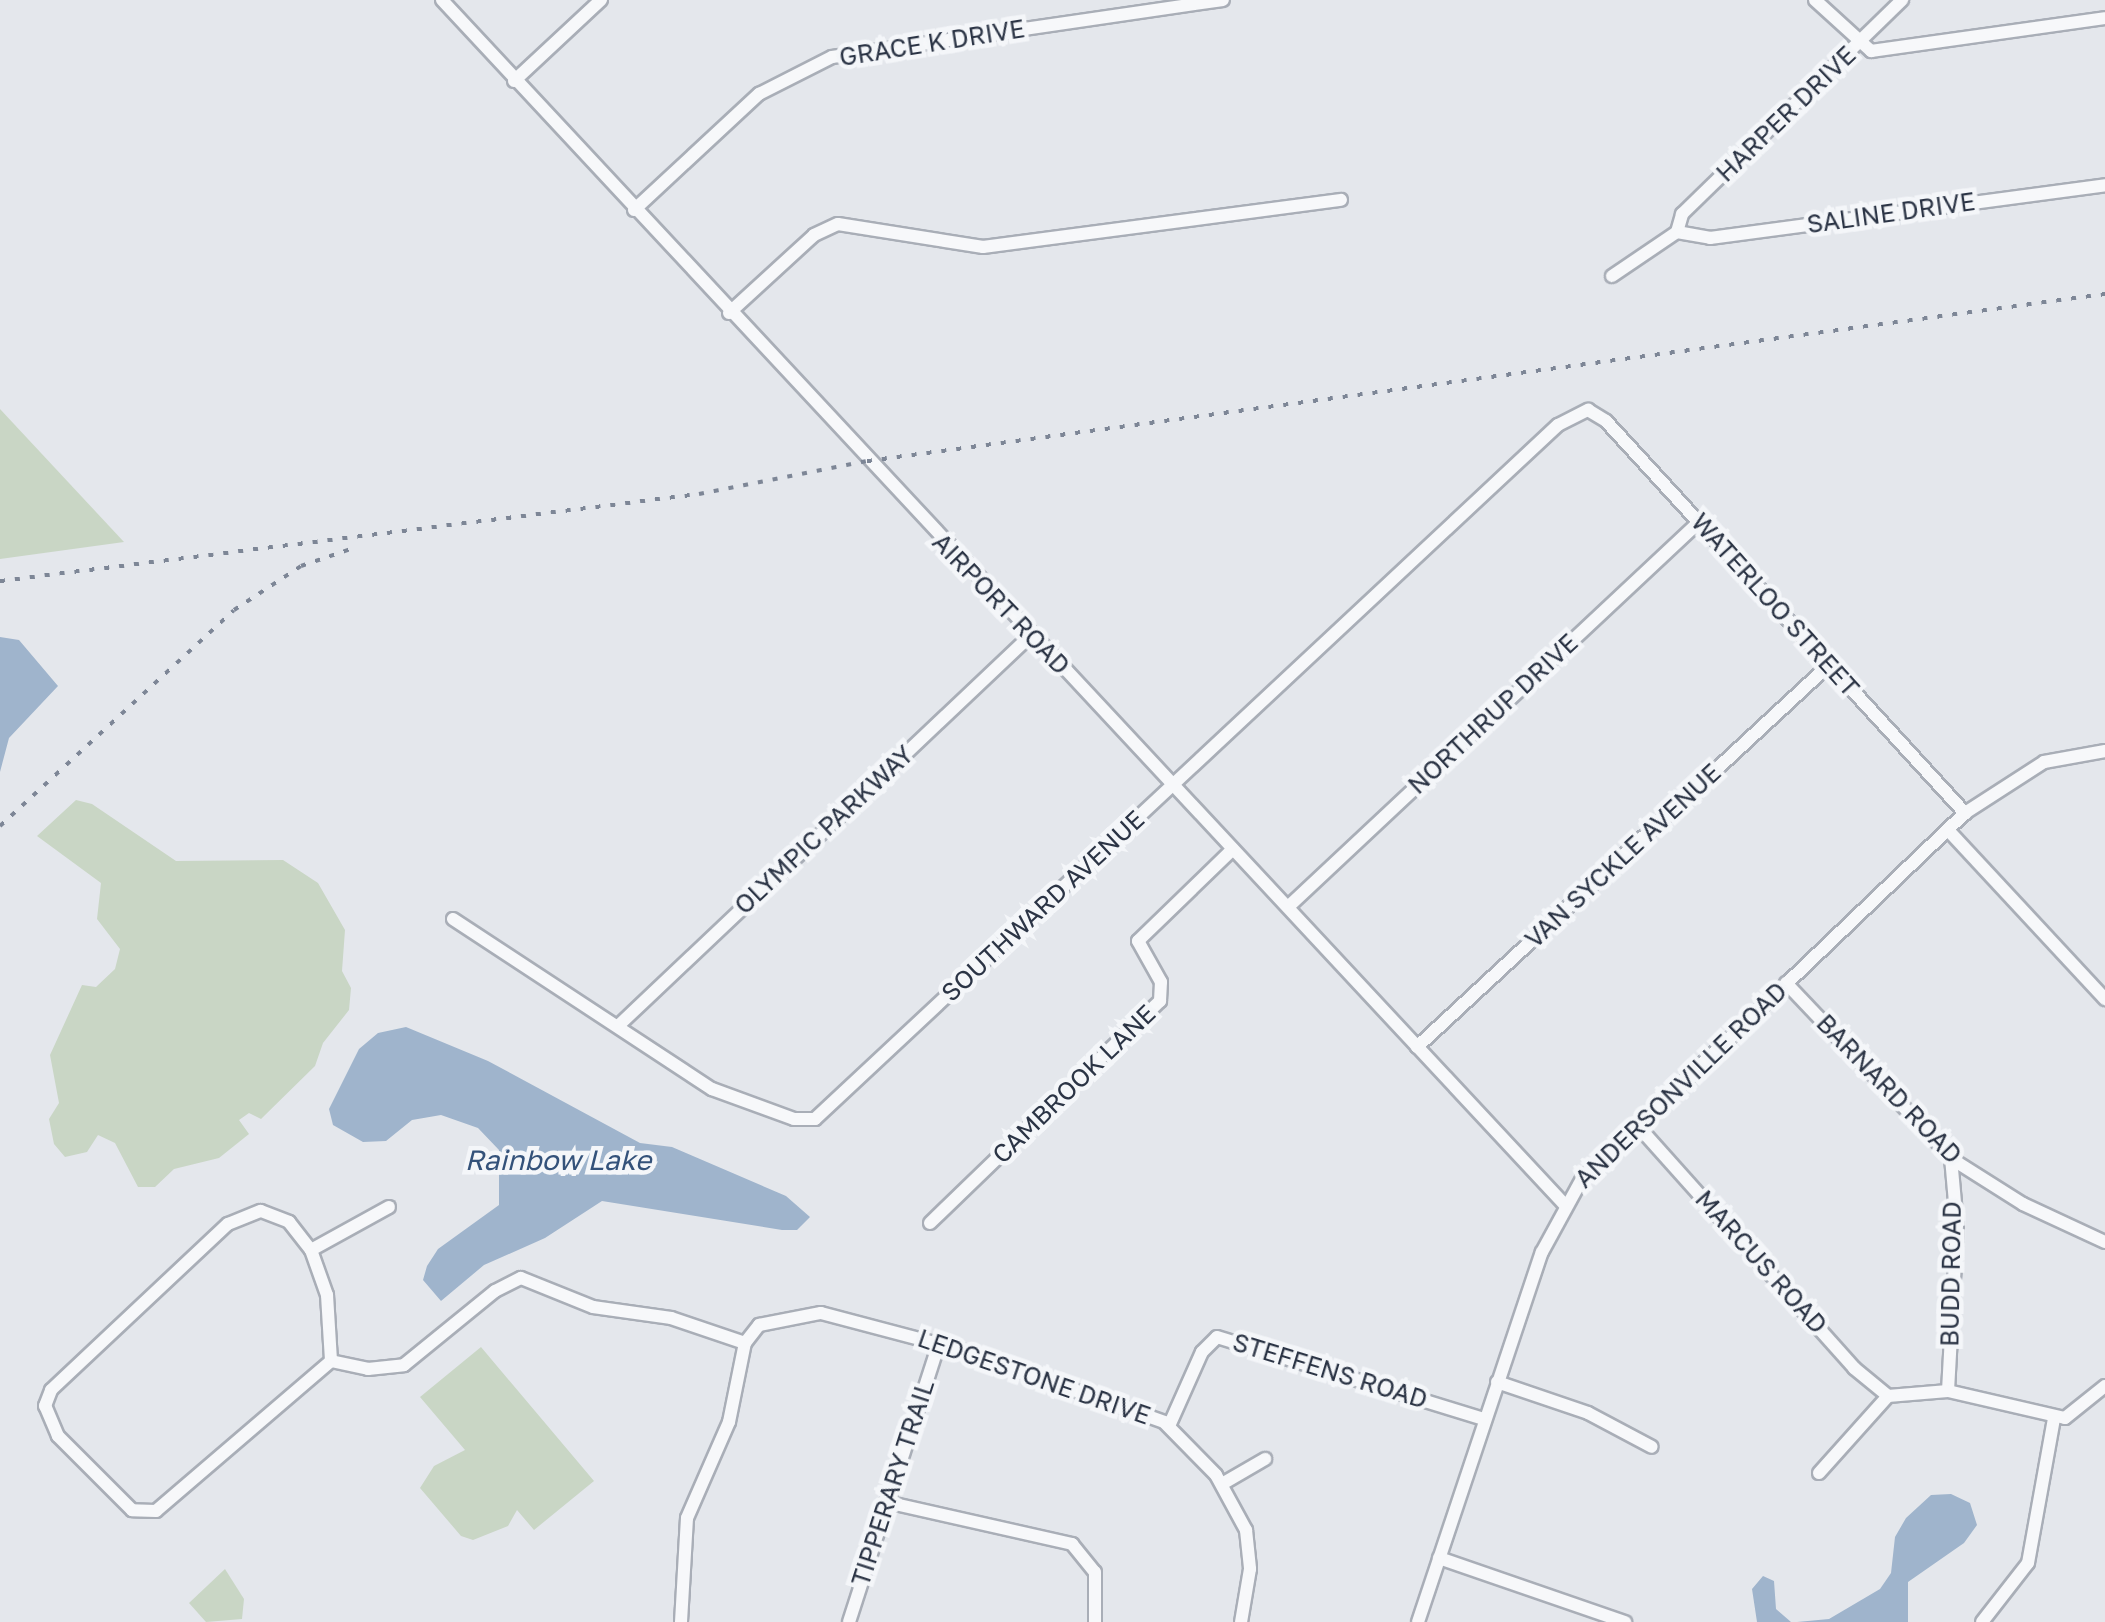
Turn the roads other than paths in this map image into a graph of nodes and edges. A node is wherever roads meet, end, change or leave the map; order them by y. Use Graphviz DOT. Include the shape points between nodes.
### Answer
graph roads {
  1 [pos="442,0"];
  2 [pos="602,0"];
  3 [pos="1223,0"];
  4 [pos="1815,0"];
  5 [pos="1902,0"];
  6 [pos="2105,18"];
  7 [pos="1858,44"];
  8 [pos="514,80"];
  9 [pos="2105,185"];
  10 [pos="1341,200"];
  11 [pos="634,210"];
  12 [pos="1677,232"];
  13 [pos="1612,276"];
  14 [pos="729,313"];
  15 [pos="1579,411"];
  16 [pos="1699,522"];
  17 [pos="1032,635"];
  18 [pos="1829,665"];
  19 [pos="2105,751"];
  20 [pos="1175,785"];
  21 [pos="1965,813"];
  22 [pos="1948,830"];
  23 [pos="1233,848"];
  24 [pos="1288,907"];
  25 [pos="453,919"];
  26 [pos="1786,982"];
  27 [pos="2105,999"];
  28 [pos="618,1026"];
  29 [pos="1417,1046"];
  30 [pos="1637,1126"];
  31 [pos="1952,1158"];
  32 [pos="1564,1204"];
  33 [pos="388,1208"];
  34 [pos="930,1222"];
  35 [pos="2105,1242"];
  36 [pos="310,1250"];
  37 [pos="745,1343"];
  38 [pos="939,1344"];
  39 [pos="331,1361"];
  40 [pos="1496,1382"];
  41 [pos="2105,1386"];
  42 [pos="1948,1390"];
  43 [pos="1888,1396"];
  44 [pos="2054,1418"];
  45 [pos="1484,1419"];
  46 [pos="1168,1426"];
  47 [pos="1652,1447"];
  48 [pos="1265,1459"];
  49 [pos="1819,1474"];
  50 [pos="1222,1484"];
  51 [pos="886,1502"];
  52 [pos="1439,1558"];
  53 [pos="1619,1621"];
  54 [pos="680,1622"];
  55 [pos="848,1622"];
  56 [pos="1095,1622"];
  57 [pos="1241,1622"];
  58 [pos="1418,1622"];
  59 [pos="1982,1622"];
  1 -- 8 [label="street, AIRPORT ROAD"];
  2 -- 8 [label="street"];
  3 -- 11 [label="street, GRACE K DRIVE" via="832,57 759,94"];
  4 -- 7 [label="street"];
  5 -- 7 [label="street, HARPER DRIVE"];
  6 -- 7 [label="street" via="1892,50"];
  7 -- 12 [label="street, HARPER DRIVE" via="1682,214"];
  8 -- 11 [label="street, AIRPORT ROAD"];
  9 -- 12 [label="street, SALINE DRIVE" via="1710,238"];
  10 -- 14 [label="street" via="982,247 838,224 814,235"];
  11 -- 14 [label="street, AIRPORT ROAD"];
  12 -- 13 [label="street"];
  14 -- 17 [label="street, AIRPORT ROAD"];
  15 -- 16 [label="street, WATERLOO STREET" via="1606,421"];
  15 -- 20 [label="street, SOUTHWARD AVENUE"];
  16 -- 18 [label="street, WATERLOO STREET"];
  16 -- 24 [label="street, NORTHRUP DRIVE"];
  17 -- 20 [label="street, AIRPORT ROAD"];
  17 -- 28 [label="street, OLYMPIC PARKWAY"];
  18 -- 21 [label="street, WATERLOO STREET"];
  18 -- 29 [label="street, VAN SYCKLE AVENUE"];
  19 -- 21 [label="street, ANDERSONVILLE ROAD" via="2044,762"];
  20 -- 23 [label="street, AIRPORT ROAD"];
  20 -- 28 [label="street, SOUTHWARD AVENUE" via="815,1119 794,1119 712,1089"];
  21 -- 22 [label="street, ANDERSONVILLE ROAD"];
  22 -- 26 [label="street, ANDERSONVILLE ROAD"];
  22 -- 27 [label="street"];
  23 -- 24 [label="street, AIRPORT ROAD"];
  23 -- 34 [label="street, CAMBROOK LANE" via="1138,941 1162,982 1160,1001"];
  24 -- 29 [label="street, AIRPORT ROAD"];
  25 -- 28 [label="street, SOUTHWARD AVENUE"];
  26 -- 30 [label="street, ANDERSONVILLE ROAD"];
  26 -- 31 [label="street, BARNARD ROAD"];
  29 -- 32 [label="street, AIRPORT ROAD"];
  30 -- 32 [label="street, ANDERSONVILLE ROAD"];
  30 -- 43 [label="street, MARCUS ROAD" via="1854,1368"];
  31 -- 35 [label="street, BARNARD ROAD" via="2023,1204"];
  31 -- 42 [label="street, BUDD ROAD" via="1957,1226"];
  32 -- 40 [label="street, ANDERSONVILLE ROAD"];
  33 -- 36 [label="street"];
  36 -- 39 [label="street" via="327,1295"];
  36 -- 39 [label="street" via="276,1214 240,1217 52,1390 44,1406 58,1436 121,1504 149,1514"];
  37 -- 38 [label="street, LEDGESTONE DRIVE" via="759,1325 820,1313"];
  37 -- 39 [label="street" via="683,1321 593,1307 521,1278 404,1364 368,1369"];
  37 -- 54 [label="street" via="729,1422 687,1518"];
  38 -- 46 [label="street, LEDGESTONE DRIVE"];
  38 -- 51 [label="street, TIPPERARY TRAIL"];
  40 -- 45 [label="street, ANDERSONVILLE ROAD"];
  40 -- 47 [label="street" via="1588,1413"];
  41 -- 44 [label="street" via="2081,1411"];
  42 -- 43 [label="street"];
  42 -- 44 [label="street"];
  43 -- 49 [label="street"];
  44 -- 59 [label="street" via="2040,1526 2028,1563"];
  45 -- 46 [label="street, STEFFENS ROAD" via="1217,1337 1202,1352"];
  45 -- 52 [label="street, ANDERSONVILLE ROAD"];
  46 -- 50 [label="street, LEDGESTONE DRIVE"];
  48 -- 50 [label="street"];
  50 -- 57 [label="street, LEDGESTONE DRIVE" via="1246,1530 1250,1568"];
  51 -- 55 [label="street, TIPPERARY TRAIL"];
  51 -- 56 [label="street" via="1072,1544 1095,1572"];
  52 -- 53 [label="street"];
  52 -- 58 [label="street, ANDERSONVILLE ROAD"];
}
